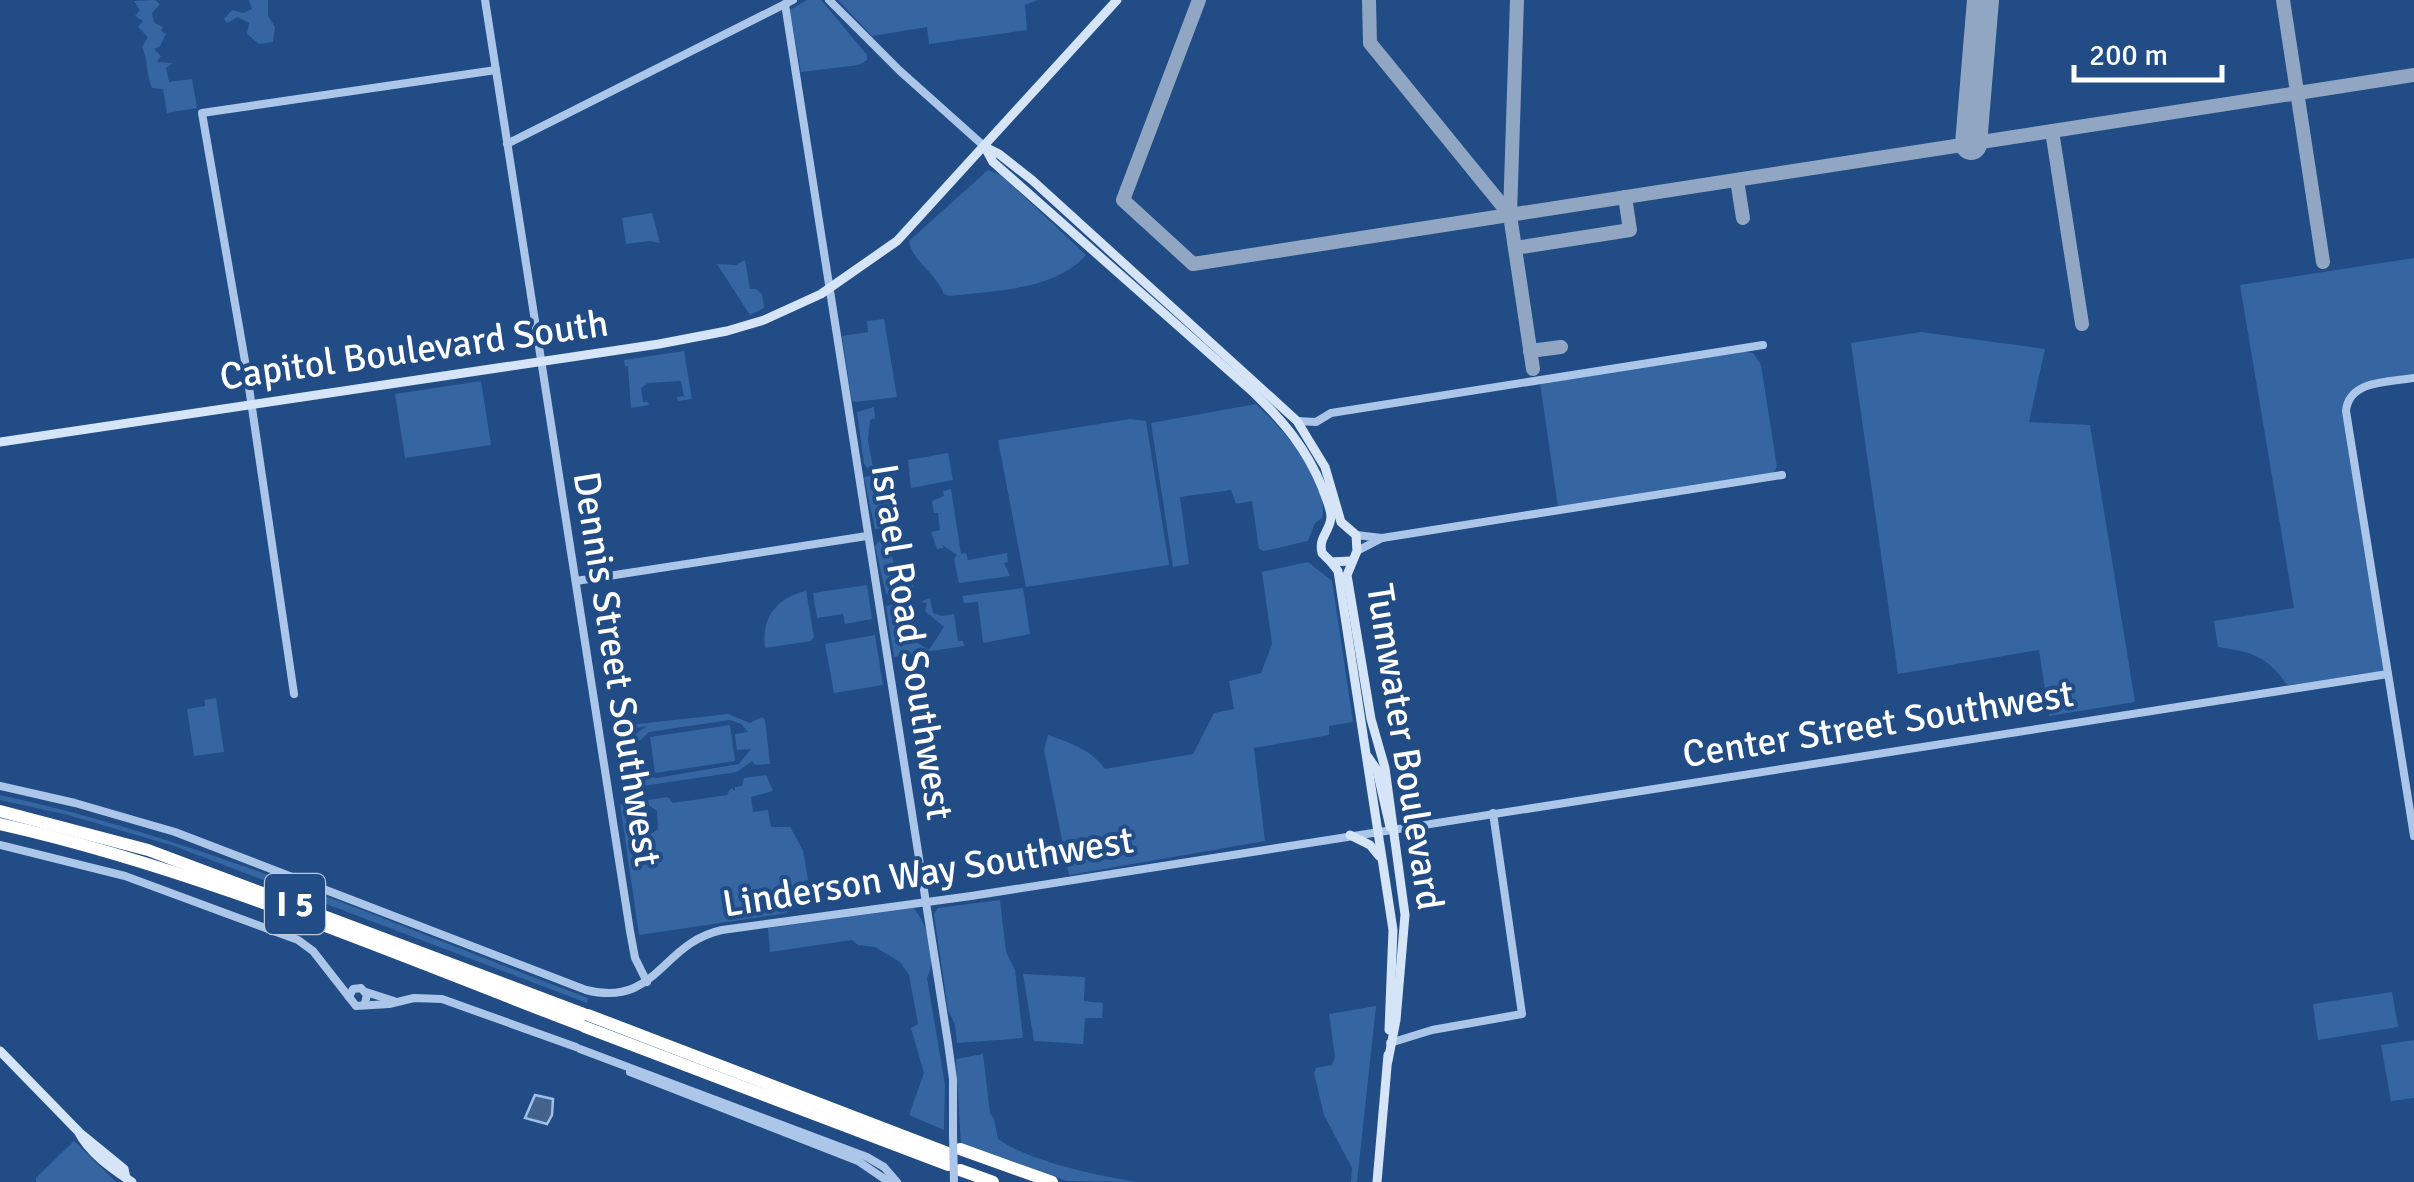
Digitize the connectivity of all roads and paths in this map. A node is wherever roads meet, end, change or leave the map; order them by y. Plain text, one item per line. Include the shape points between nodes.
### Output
1 (485, 0) edge
2 (828, 0) edge
3 (1117, 0) edge
4 (789, 2) edge
5 (496, 70) junction
6 (507, 144) junction
7 (985, 146) junction
8 (828, 289) junction
9 (1763, 346) dead end
10 (540, 362) junction
11 (2414, 378) edge
12 (252, 404) junction
13 (1296, 421) junction
14 (1316, 422) junction
15 (1311, 441) junction
16 (0, 442) edge
17 (1782, 475) dead end
18 (1331, 499) junction
19 (1347, 527) junction
20 (1326, 530) junction
21 (1356, 535) junction
22 (867, 536) junction
23 (1382, 538) junction
24 (1357, 551) junction
25 (1350, 561) junction
26 (1332, 562) junction
27 (576, 580) junction
28 (2388, 674) junction
29 (294, 694) dead end
30 (1367, 756) junction
31 (0, 786) edge
32 (1492, 813) junction
33 (1, 821) edge
34 (1391, 829) junction
35 (1378, 831) junction
36 (1350, 835) junction
37 (2414, 836) edge
38 (0, 846) edge
39 (1383, 862) junction
40 (926, 902) junction
41 (647, 982) junction
42 (341, 986) junction
43 (355, 988) junction
44 (366, 992) junction
45 (349, 997) junction
46 (394, 1001) junction
47 (365, 1003) junction
48 (584, 1020) junction
49 (1396, 1020) junction
50 (1432, 1030) junction
51 (1390, 1043) junction
52 (576, 1048) dead end
53 (0, 1051) edge
54 (1388, 1060) junction
55 (956, 1159) edge
56 (129, 1180) edge
57 (889, 1182) edge
58 (897, 1182) edge
59 (991, 1182) edge
60 (1025, 1182) edge
61 (1052, 1182) edge
62 (1377, 1182) edge

1 - 5 street, Dennis Street Southwest
2 - 7 street
3 - 7 main road, Capitol Boulevard South
4 - 6 street
4 - 8 street, Israel Road Southwest
5 - 6 street, Dennis Street Southwest
5 - 12 street via 202,112
6 - 10 street, Dennis Street Southwest
7 - 8 main road, Capitol Boulevard South via 897,241
7 - 13 main road via 1032,180
7 - 18 main road via 992,162 1281,419
8 - 10 main road, Capitol Boulevard South via 728,331
8 - 22 street, Israel Road Southwest
9 - 14 street via 1331,414
10 - 12 main road, Capitol Boulevard South
10 - 27 street, Dennis Street Southwest
11 - 28 street via 2362,387 2349,398 2347,419
12 - 16 main road, Capitol Boulevard South
12 - 29 street
13 - 14 street
13 - 15 main road
14 - 15 street
15 - 18 main road via 1326,467
17 - 23 street
18 - 19 main road
18 - 20 main road
19 - 20 main road
19 - 21 main road
20 - 26 main road via 1320,548
21 - 23 street
21 - 24 main road
22 - 27 street
22 - 40 street, Israel Road Southwest
23 - 24 street
24 - 25 main road
25 - 26 main road
25 - 34 main road, Tumwater Boulevard via 1347,575
26 - 30 main road, Tumwater Boulevard
27 - 41 street, Dennis Street Southwest via 634,951
28 - 32 street, Center Street Southwest
28 - 37 street
30 - 34 main road via 1377,770
30 - 35 main road, Tumwater Boulevard
31 - 41 street via 175,832 586,990 614,993
32 - 34 street, Center Street Southwest
32 - 50 street via 1522,1014
33 - 48 highway, I 5 via 194,878
34 - 35 street, Center Street Southwest
34 - 49 main road, Tumwater Boulevard via 1405,915
35 - 36 street, Linderson Way Southwest
35 - 39 main road, Tumwater Boulevard
36 - 39 main road
36 - 40 street, Linderson Way Southwest
38 - 42 street via 124,876 285,934 312,951
39 - 54 main road, Tumwater Boulevard via 1392,930
40 - 41 street, Linderson Way Southwest via 711,932 686,944
40 - 55 street, Israel Road Southwest via 953,1079
42 - 43 street
42 - 45 street
43 - 44 street
43 - 45 street
44 - 46 street
44 - 47 street
45 - 47 street via 354,1005
46 - 47 street
46 - 52 street via 458,1002
48 - 55 highway, I 5
48 - 55 highway, I 5
49 - 50 street via 1407,1030
49 - 51 main road, Tumwater Boulevard
50 - 51 street
51 - 54 main road, Tumwater Boulevard
53 - 56 main road via 85,1144
54 - 62 main road, Tumwater Boulevard
55 - 59 highway
55 - 60 highway, I 5
55 - 61 highway
57 - 58 street via 858,1160 580,1049 867,1157

